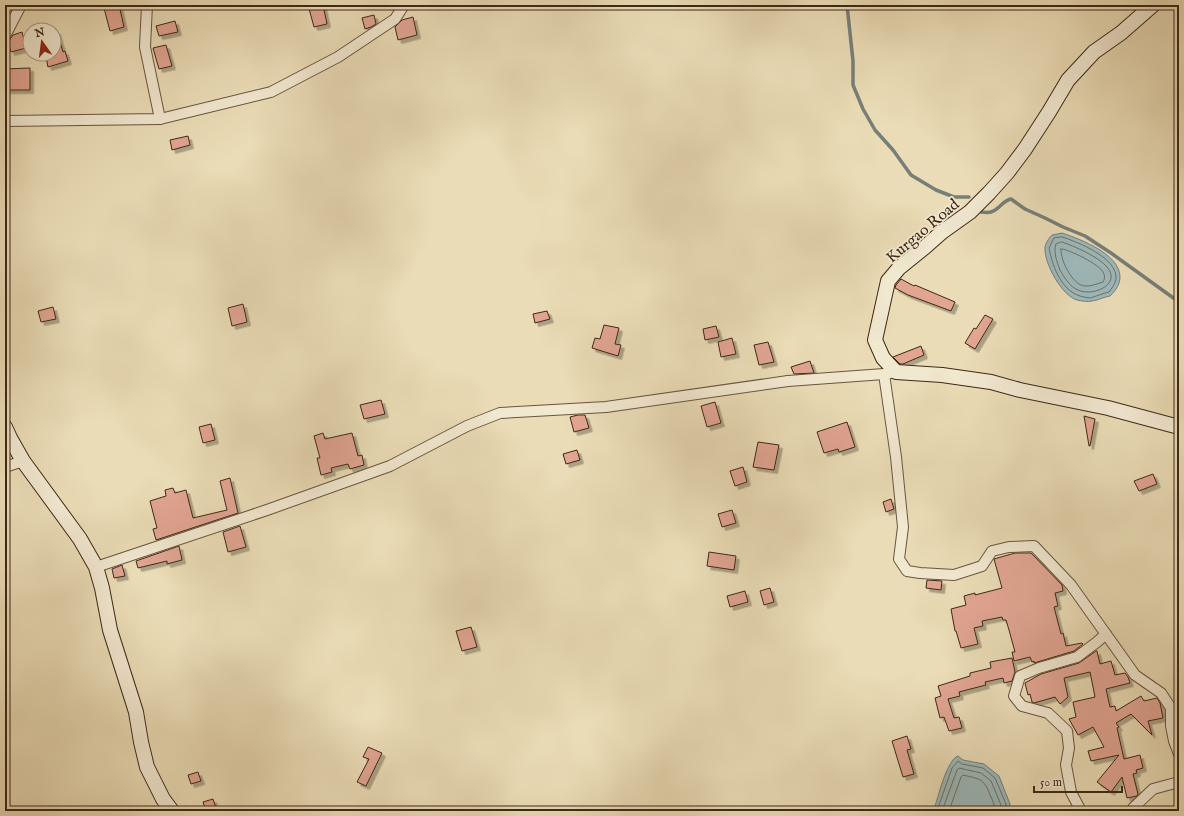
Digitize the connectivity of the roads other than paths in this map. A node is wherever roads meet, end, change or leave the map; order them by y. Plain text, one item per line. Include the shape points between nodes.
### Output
1 (21, 5) edge
2 (148, 5) edge
3 (404, 5) edge
4 (1153, 5) edge
5 (5, 36) edge
6 (160, 119) junction
7 (5, 121) edge
8 (890, 373) junction
9 (5, 427) edge
10 (1179, 428) edge
11 (23, 461) junction
12 (5, 467) edge
13 (96, 567) junction
14 (1106, 634) junction
15 (1179, 754) edge
16 (1179, 782) edge
17 (172, 811) edge
18 (1081, 811) edge
19 (1132, 811) edge

1 - 5 street
2 - 6 street via 145,47
3 - 6 street via 395,19 338,57 271,92
4 - 8 street, Kurgao Road via 1094,52 1068,80 1025,149 989,193 970,212 899,268 888,281 875,340
6 - 7 street
8 - 10 street via 942,375 991,382 1108,408
8 - 13 street via 788,381 606,407 500,413 467,426 390,466
8 - 14 street via 903,527 899,559 907,570 954,575 982,566 992,551 1034,546 1071,585
9 - 11 street
11 - 12 street
11 - 13 street via 80,539
13 - 17 street via 110,630 136,712 147,768
14 - 15 street via 1135,675 1161,693 1171,708 1171,726
14 - 18 street via 1077,657 1020,676 1014,696 1022,706 1048,712 1067,731 1070,748 1066,765 1072,792
16 - 19 street via 1154,789

